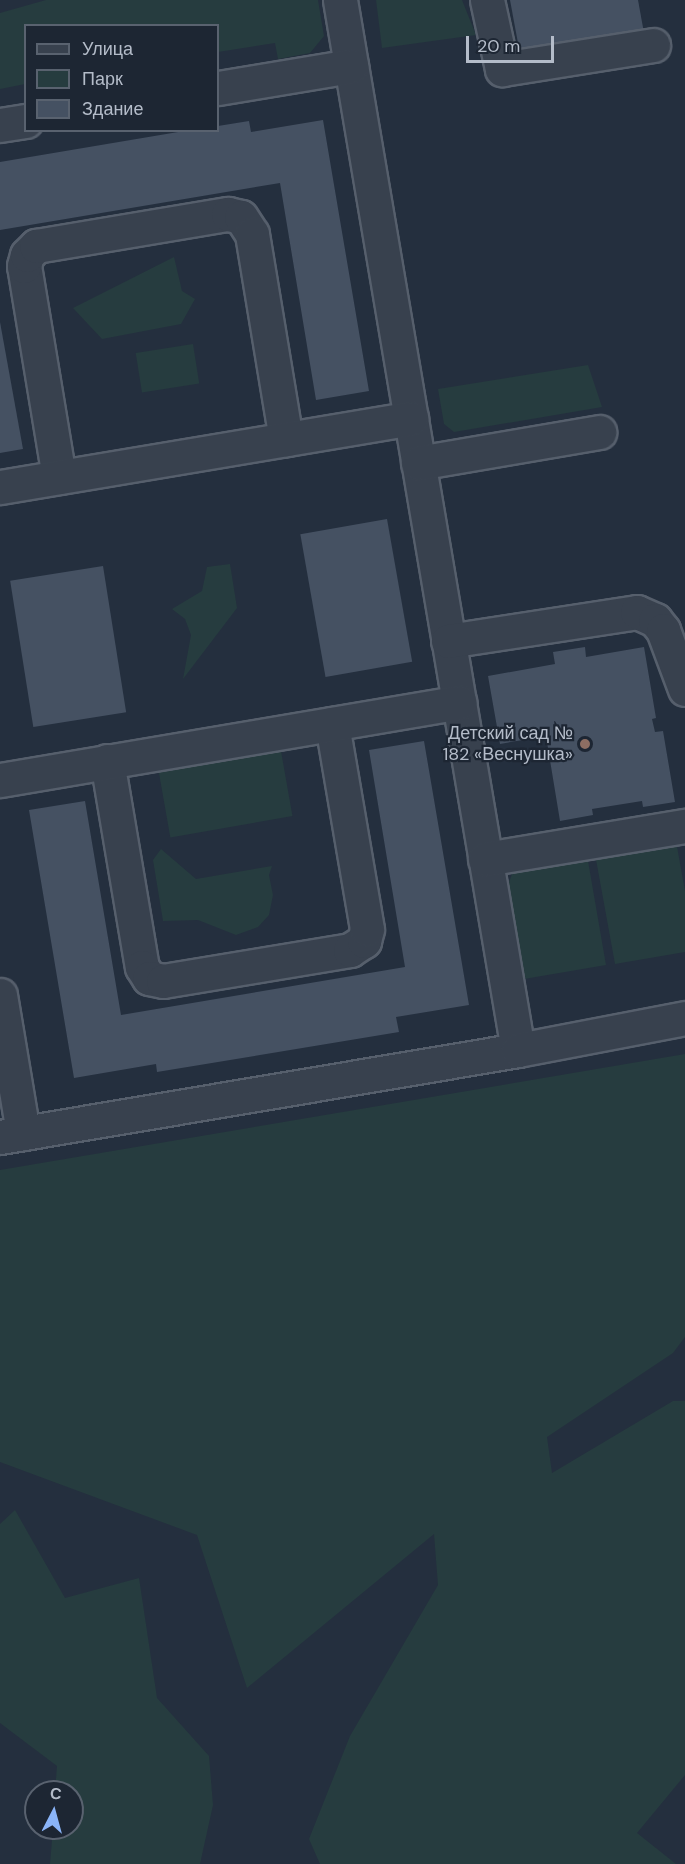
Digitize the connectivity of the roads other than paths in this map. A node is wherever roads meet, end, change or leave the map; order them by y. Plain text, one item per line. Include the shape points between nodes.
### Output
1 (340, 0) edge
2 (488, 0) edge
3 (653, 45) dead end
4 (351, 66) junction
5 (219, 88) edge
6 (24, 121) edge
7 (0, 125) edge
8 (411, 418) junction
9 (599, 432) dead end
10 (286, 439) junction
11 (418, 462) junction
12 (59, 477) junction
13 (0, 487) edge
14 (448, 641) junction
15 (685, 689) edge
16 (459, 702) junction
17 (332, 724) junction
18 (107, 761) junction
19 (0, 780) edge
20 (685, 826) edge
21 (485, 859) junction
22 (0, 995) edge
23 (685, 1018) edge
24 (518, 1050) junction
25 (12, 1135) edge

1 - 4 lane
2 - 3 lane via 502,69
4 - 5 lane
4 - 8 lane
6 - 7 lane
8 - 10 lane
8 - 11 lane
9 - 11 lane
10 - 12 lane
10 - 12 lane via 252,234 241,217 228,214 36,246 27,255 24,266
11 - 14 lane
12 - 13 lane
14 - 15 lane via 637,612 655,620 663,630
14 - 16 lane
16 - 17 lane
16 - 21 lane
17 - 18 lane
17 - 18 lane via 366,934 356,948 163,981 149,978 142,967
18 - 19 lane
20 - 21 lane
21 - 24 lane
22 - 25 lane
23 - 24 lane
24 - 25 lane

